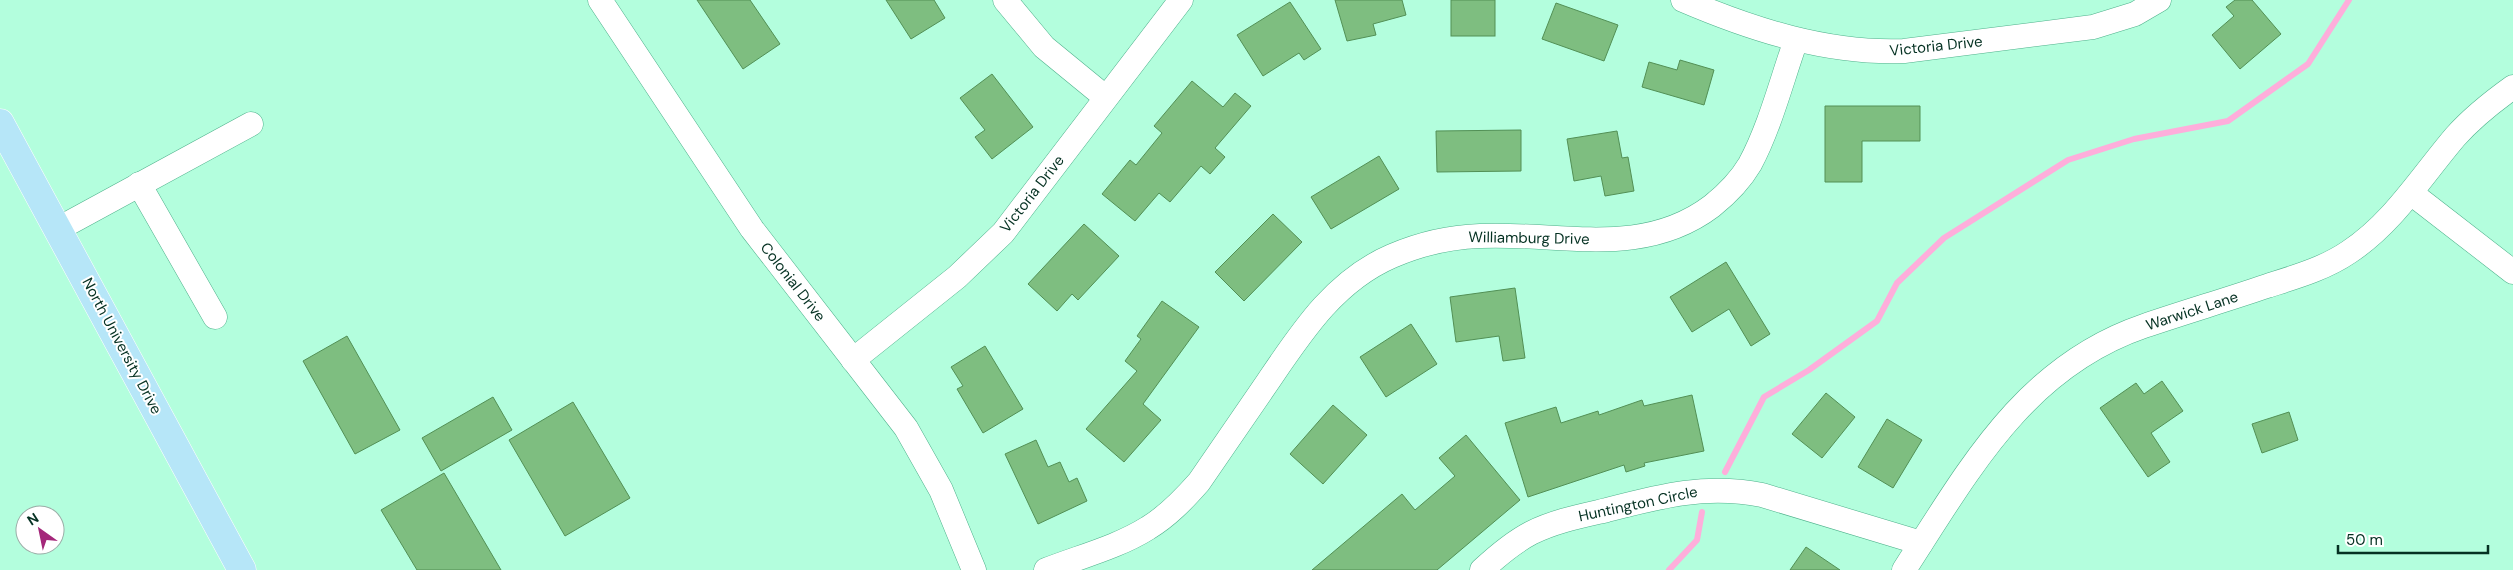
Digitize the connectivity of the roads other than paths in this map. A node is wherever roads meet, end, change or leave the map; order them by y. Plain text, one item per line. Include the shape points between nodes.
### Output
1 (600, 0) edge
2 (1005, 0) edge
3 (1181, 0) edge
4 (1683, 0) edge
5 (2159, 0) edge
6 (1796, 40) junction
7 (2513, 87) edge
8 (1105, 98) junction
9 (0, 123) edge
10 (251, 124) dead end
11 (140, 184) junction
12 (2411, 193) junction
13 (58, 229) junction
14 (2513, 272) edge
15 (216, 317) dead end
16 (853, 360) junction
17 (1921, 543) junction
18 (242, 570) edge
19 (974, 570) edge
20 (1046, 570) edge
21 (1482, 570) edge
22 (1904, 570) edge

1 - 16 street, Colonial Drive via 732,200
2 - 8 street via 1044,47
3 - 8 street, Victoria Drive
4 - 6 street, Victoria Drive
5 - 6 street, Victoria Drive via 2134,14 2093,27 1904,51 1852,49
6 - 20 street, Williamburg Drive via 1751,163 1738,183 1702,213 1665,232 1642,238 1453,238 1392,256 1340,287 1304,328 1182,502 1129,538
7 - 12 street, Warwick Lane via 2473,119
8 - 16 street, Victoria Drive via 1028,202 980,256
9 - 13 main road, North University Drive
10 - 11 street
11 - 13 street
11 - 15 street
12 - 14 street
12 - 17 street, Warwick Lane via 2366,240 2322,267 2144,326 2070,362 2046,380 1980,452
13 - 18 main road, North University Drive
16 - 19 street, Colonial Drive via 923,455
17 - 21 street, Huntington Circle via 1762,495 1738,490 1692,491 1547,526 1513,544
17 - 22 street, Warwick Lane

